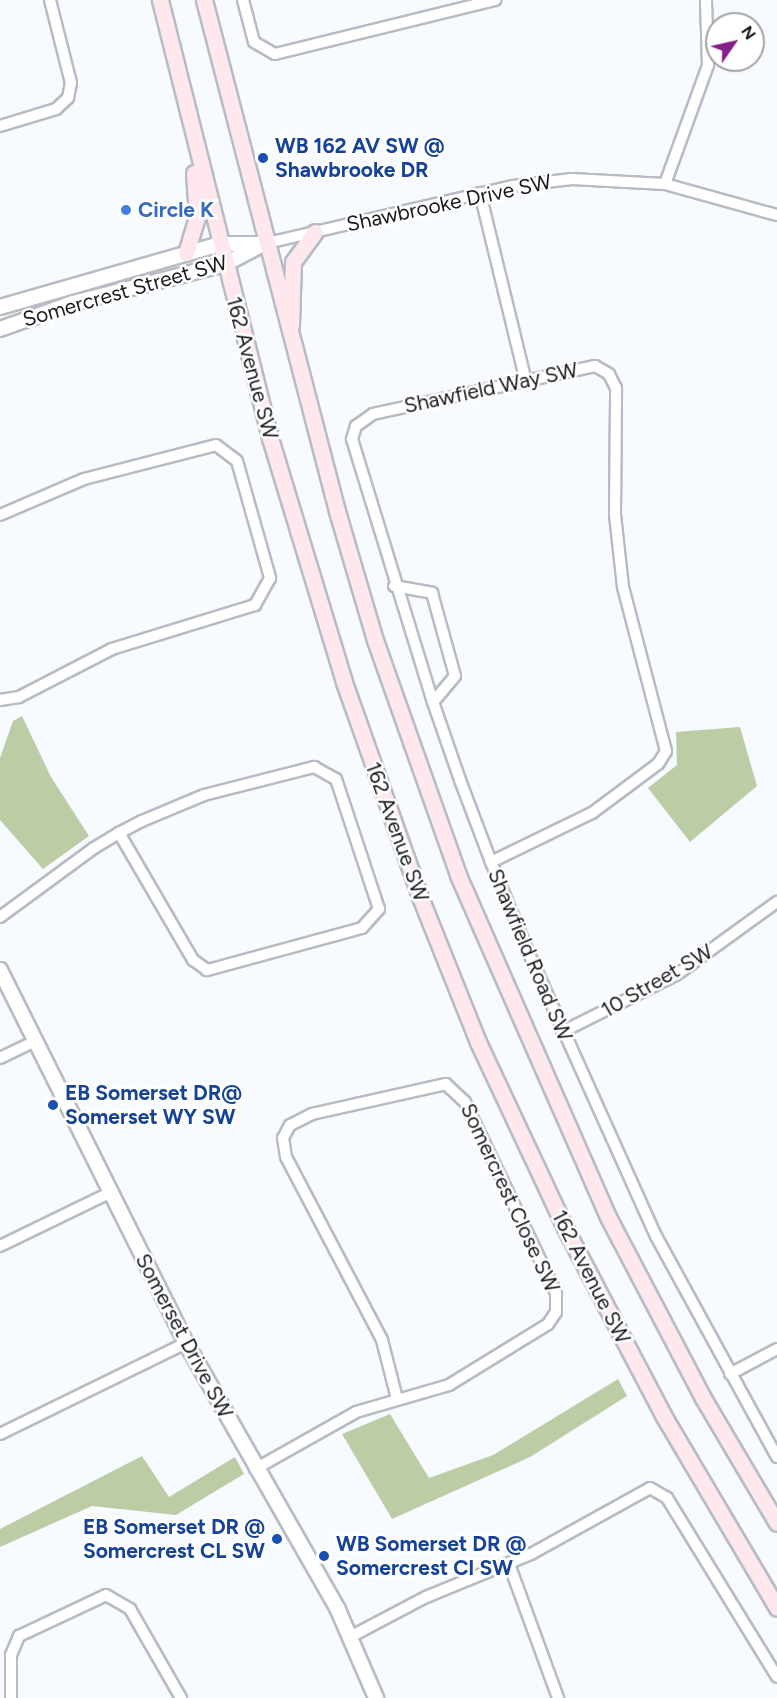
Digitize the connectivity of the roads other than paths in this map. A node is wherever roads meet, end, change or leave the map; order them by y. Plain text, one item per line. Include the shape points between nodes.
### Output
1 (50, 0) edge
2 (160, 0) edge
3 (204, 0) edge
4 (243, 0) edge
5 (495, 0) edge
6 (706, 0) edge
7 (0, 126) edge
8 (192, 134) junction
9 (664, 184) junction
10 (480, 194) junction
11 (777, 215) edge
12 (315, 232) junction
13 (219, 244) junction
14 (263, 244) junction
15 (186, 253) junction
16 (225, 264) junction
17 (0, 307) edge
18 (0, 329) edge
19 (292, 352) junction
20 (525, 378) junction
21 (356, 426) joint
22 (0, 515) edge
23 (394, 586) junction
24 (0, 700) edge
25 (433, 702) junction
26 (118, 833) junction
27 (491, 862) junction
28 (777, 902) edge
29 (0, 917) edge
30 (0, 970) edge
31 (562, 1032) junction
32 (37, 1040) junction
33 (0, 1058) edge
34 (109, 1193) junction
35 (0, 1246) edge
36 (186, 1343) junction
37 (777, 1348) edge
38 (730, 1374) junction
39 (397, 1399) junction
40 (0, 1434) edge
41 (777, 1457) edge
42 (255, 1469) junction
43 (777, 1523) edge
44 (509, 1564) junction
45 (777, 1608) edge
46 (350, 1637) junction
47 (777, 1677) edge
48 (11, 1698) edge
49 (181, 1698) edge
50 (376, 1698) edge
51 (558, 1698) edge

1 - 7 street via 71,83 68,98 56,110
2 - 8 main road, 162 Avenue SW
3 - 14 main road, 162 Avenue SW
4 - 5 street via 254,42 274,54
6 - 9 street via 708,65
8 - 13 main road, 162 Avenue SW
8 - 15 main road via 197,216
9 - 10 street, Shawbrooke Drive SW via 572,179
9 - 11 street, Shawbrooke Drive SW
10 - 12 street, Shawbrooke Drive SW
10 - 20 street
12 - 14 street, Shawbrooke Drive SW
12 - 19 main road via 293,262
13 - 14 street, Somercrest Street SW
13 - 15 street, Somercrest Street SW
13 - 16 main road, 162 Avenue SW
14 - 16 street, Somercrest Street SW
14 - 19 main road, 162 Avenue SW
15 - 17 street, Somercrest Street SW
16 - 18 street, Somercrest Street SW via 73,303
16 - 45 main road, 162 Avenue SW via 340,672 478,1042 565,1228 658,1405
19 - 43 main road, 162 Avenue SW via 375,640 485,943 608,1217 703,1398
20 - 21 street, Shawfield Way SW via 373,414
20 - 27 street, Shawfield Way SW via 595,366 615,383 615,514 623,587 666,751 658,764 592,813
21 - 23 street, Shawfield Road SW via 351,439
22 - 24 street via 105,472 216,445 237,461 270,578 255,605 112,649 19,697
23 - 25 street, Shawfield Road SW
23 - 25 street via 432,593 455,676
25 - 27 street, Shawfield Road SW
26 - 26 street via 204,795 320,767 336,779 379,909 362,928 207,970 193,960
26 - 29 street
27 - 31 street, Shawfield Road SW
28 - 31 street, 10 Street SW via 676,975
30 - 32 street, Somerset Drive SW
31 - 38 street, Shawfield Road SW via 656,1236
32 - 33 street
32 - 34 street, Somerset Drive SW
34 - 35 street
34 - 36 street, Somerset Drive SW
36 - 40 street
36 - 42 street, Somerset Drive SW
37 - 38 street
38 - 41 street, Shawfield Road SW
39 - 39 street, Somercrest Close SW via 437,1390 466,1376 548,1324 558,1307 556,1293 465,1102 446,1084 312,1114 290,1125 283,1138 286,1157 382,1340
39 - 42 street, Somercrest Close SW via 356,1412
42 - 46 street, Somerset Drive SW
44 - 46 street via 426,1597
44 - 47 street via 639,1490 654,1489 667,1498
44 - 51 street
46 - 50 street, Somerset Drive SW
48 - 49 street via 11,1655 19,1636 106,1595 130,1609

